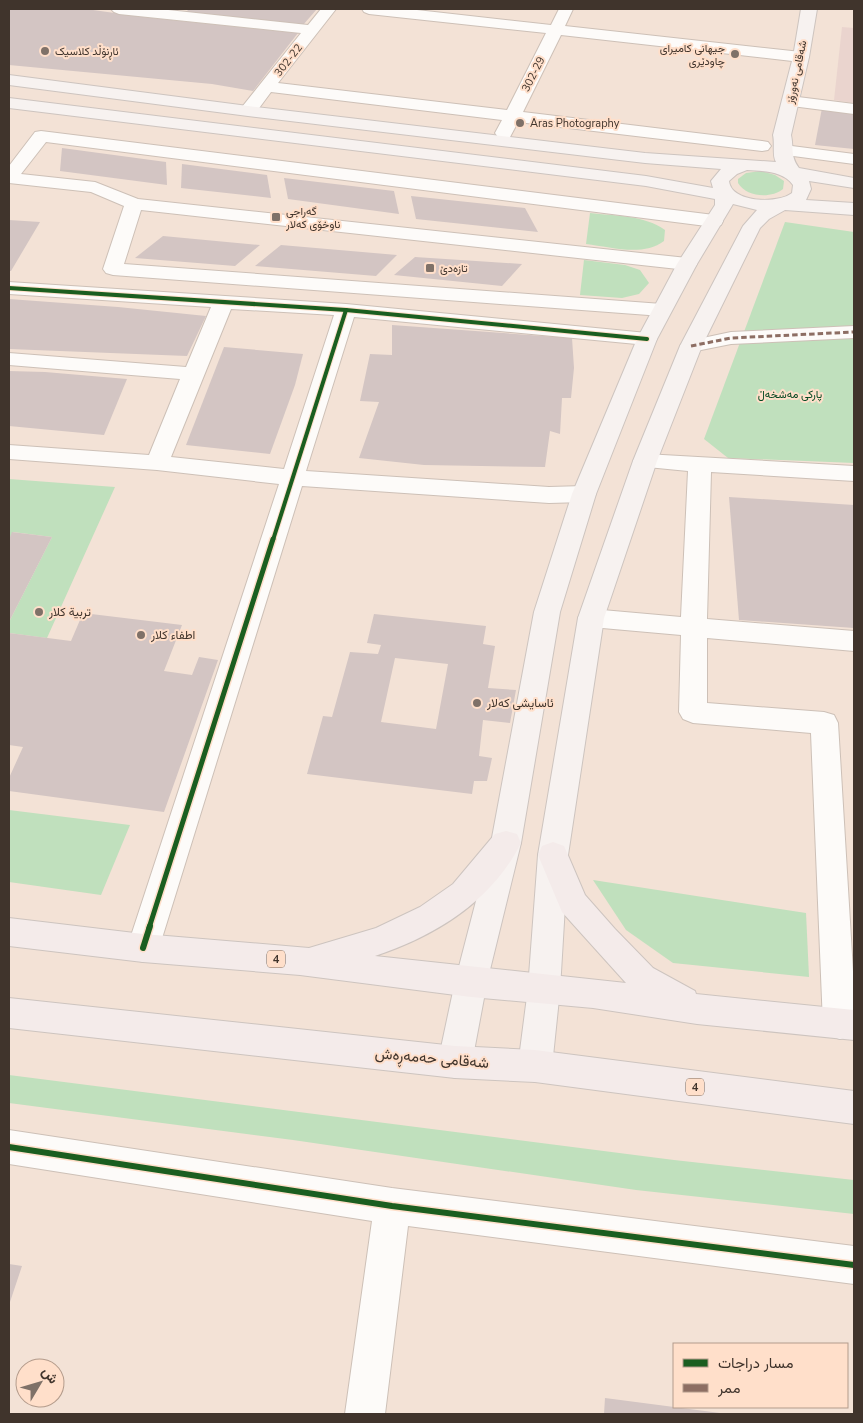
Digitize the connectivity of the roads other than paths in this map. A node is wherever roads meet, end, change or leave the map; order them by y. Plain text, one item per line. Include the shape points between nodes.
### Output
1 (119, 9) edge
2 (329, 9) edge
3 (369, 9) edge
4 (566, 9) edge
5 (809, 9) edge
6 (178, 12) edge
7 (312, 30) junction
8 (555, 31) junction
9 (801, 56) junction
10 (9, 80) edge
11 (267, 87) junction
12 (790, 101) junction
13 (9, 103) edge
14 (854, 108) edge
15 (248, 111) junction
16 (511, 117) junction
17 (336, 122) junction
18 (501, 140) junction
19 (320, 142) junction
20 (783, 142) junction
21 (762, 146) junction
22 (854, 159) edge
23 (740, 166) junction
24 (791, 173) junction
25 (9, 178) edge
26 (854, 183) edge
27 (727, 195) junction
28 (134, 204) junction
29 (781, 205) junction
30 (854, 209) edge
31 (714, 221) junction
32 (687, 264) junction
33 (9, 288) edge
34 (223, 302) junction
35 (346, 310) junction
36 (662, 310) junction
37 (854, 332) edge
38 (648, 339) junction
39 (691, 346) junction
40 (9, 358) edge
41 (194, 374) junction
42 (9, 452) edge
43 (645, 461) junction
44 (157, 463) junction
45 (700, 464) junction
46 (854, 473) edge
47 (293, 478) junction
48 (584, 494) junction
49 (590, 618) junction
50 (694, 627) junction
51 (854, 641) edge
52 (506, 843) junction
53 (553, 855) junction
54 (9, 932) edge
55 (143, 948) junction
56 (300, 961) junction
57 (472, 982) junction
58 (544, 989) junction
59 (697, 1009) junction
60 (9, 1013) edge
61 (847, 1025) edge
62 (455, 1062) junction
63 (535, 1066) junction
64 (854, 1108) edge
65 (9, 1147) edge
66 (392, 1206) junction
67 (854, 1265) edge
68 (365, 1414) edge

1 - 6 street
2 - 7 street, 302-22
3 - 8 street
4 - 8 street, 302-29
5 - 9 main road, شەقامی نەورۆز
6 - 7 street
7 - 11 street, 302-22
8 - 9 street
8 - 16 street, 302-29
9 - 12 main road, شەقامی نەورۆز
10 - 15 main road
11 - 15 street, 302-22
11 - 16 street
12 - 14 street
12 - 20 main road, شەقامی نەورۆز
13 - 19 main road
15 - 17 main road
16 - 18 street, 302-29
16 - 21 street
17 - 18 main road
17 - 19 main road
18 - 23 main road
19 - 27 main road via 646,181
20 - 21 main road
20 - 22 street
20 - 24 main road via 783,159
21 - 23 main road
23 - 24 main road via 773,167
23 - 27 main road via 726,172 722,178 721,184
24 - 26 main road
24 - 29 main road via 801,182 803,189 800,196
25 - 28 street via 94,187
25 - 31 street via 41,136
27 - 29 main road via 754,205
27 - 31 main road
28 - 32 street
28 - 36 street via 113,269
29 - 30 main road
29 - 39 main road via 762,215 752,226
31 - 32 main road
32 - 36 main road
33 - 34 street
34 - 35 street
34 - 41 street
35 - 38 street
35 - 47 street
36 - 38 main road
37 - 39 street via 732,338
38 - 48 main road
39 - 43 main road
40 - 41 street
41 - 44 street
42 - 44 street
43 - 45 street
43 - 49 main road
44 - 47 street
45 - 46 street
45 - 50 street
47 - 48 street via 550,495
47 - 55 street
48 - 52 main road via 547,612
49 - 50 street
49 - 53 main road
50 - 51 street
50 - 61 street via 693,712 824,724
52 - 56 highway via 464,892 427,920 398,935 356,949
52 - 57 main road
53 - 58 main road
53 - 59 highway via 573,904 604,939 642,978
54 - 55 highway, 4
55 - 56 highway, 4
56 - 57 highway, 4
57 - 58 highway, 4
57 - 62 main road
58 - 59 highway, 4
58 - 63 main road
59 - 61 highway, 4
60 - 62 highway, شەقامی حەمەڕەش / 4
62 - 63 highway, شەقامی حەمەڕەش / 4
63 - 64 highway, شەقامی حەمەڕەش / 4
65 - 66 street
66 - 67 street
66 - 68 street

